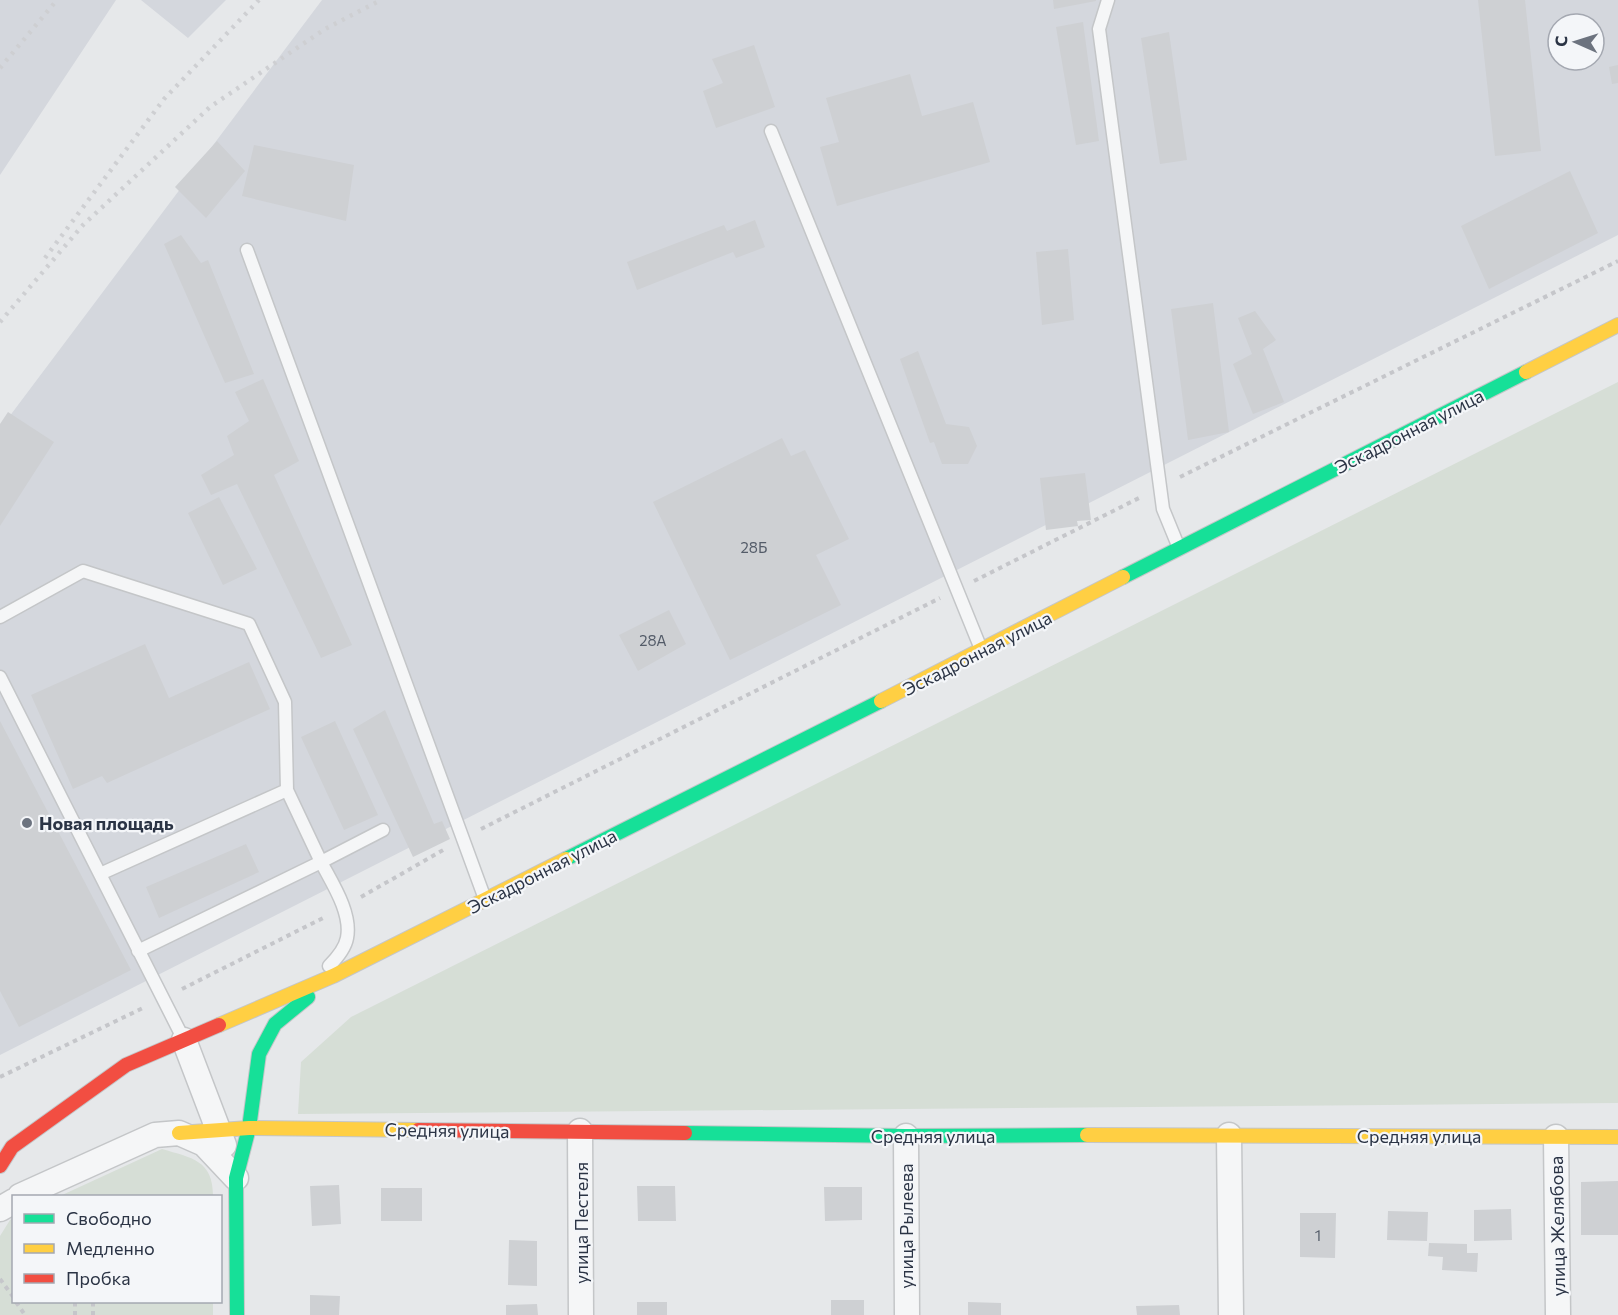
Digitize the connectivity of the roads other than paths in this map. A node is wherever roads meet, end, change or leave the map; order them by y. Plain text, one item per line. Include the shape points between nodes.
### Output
1 (1108, 0) edge
2 (771, 130) dead end
3 (247, 249) dead end
4 (1618, 325) edge
5 (1179, 548) junction
6 (0, 617) edge
7 (981, 651) junction
8 (0, 677) edge
9 (287, 790) junction
10 (383, 830) dead end
11 (321, 862) junction
12 (100, 874) junction
13 (486, 900) junction
14 (138, 951) junction
15 (333, 976) junction
16 (312, 985) junction
17 (184, 1040) junction
18 (249, 1128) junction
19 (218, 1130) junction
20 (580, 1131) junction
21 (179, 1133) junction
22 (1229, 1135) junction
23 (906, 1137) junction
24 (1556, 1137) junction
25 (1618, 1137) edge
26 (0, 1166) edge
27 (236, 1178) junction
28 (24, 1195) edge
29 (237, 1315) edge
30 (581, 1315) edge
31 (907, 1315) edge
32 (1231, 1315) edge
33 (1558, 1315) edge

1 - 5 lane via 1099,30 1163,509
2 - 7 lane
3 - 13 lane
4 - 5 main road, Эскадронная улица
5 - 7 main road, Эскадронная улица
6 - 9 lane via 83,571 249,624 285,702
7 - 13 main road, Эскадронная улица
8 - 12 lane
9 - 11 lane
9 - 12 lane
10 - 11 lane
11 - 14 lane
11 - 16 lane via 341,902 347,938 339,956
12 - 14 lane
13 - 15 main road, Эскадронная улица
14 - 17 lane
15 - 16 main road
15 - 18 main road via 275,1024 259,1054
16 - 17 main road
17 - 19 street
17 - 26 main road via 126,1065 12,1147
18 - 19 main road, Средняя улица
18 - 20 main road, Средняя улица
18 - 27 main road
19 - 21 main road, Средняя улица
19 - 27 street
20 - 23 main road, Средняя улица
20 - 30 street, улица Пестеля
21 - 27 street via 204,1144
21 - 28 street via 155,1135
22 - 23 main road, Средняя улица
22 - 24 main road, Средняя улица
22 - 32 street
23 - 31 street, улица Рылеева
24 - 25 main road, Средняя улица
24 - 33 street, улица Желябова
27 - 29 main road

